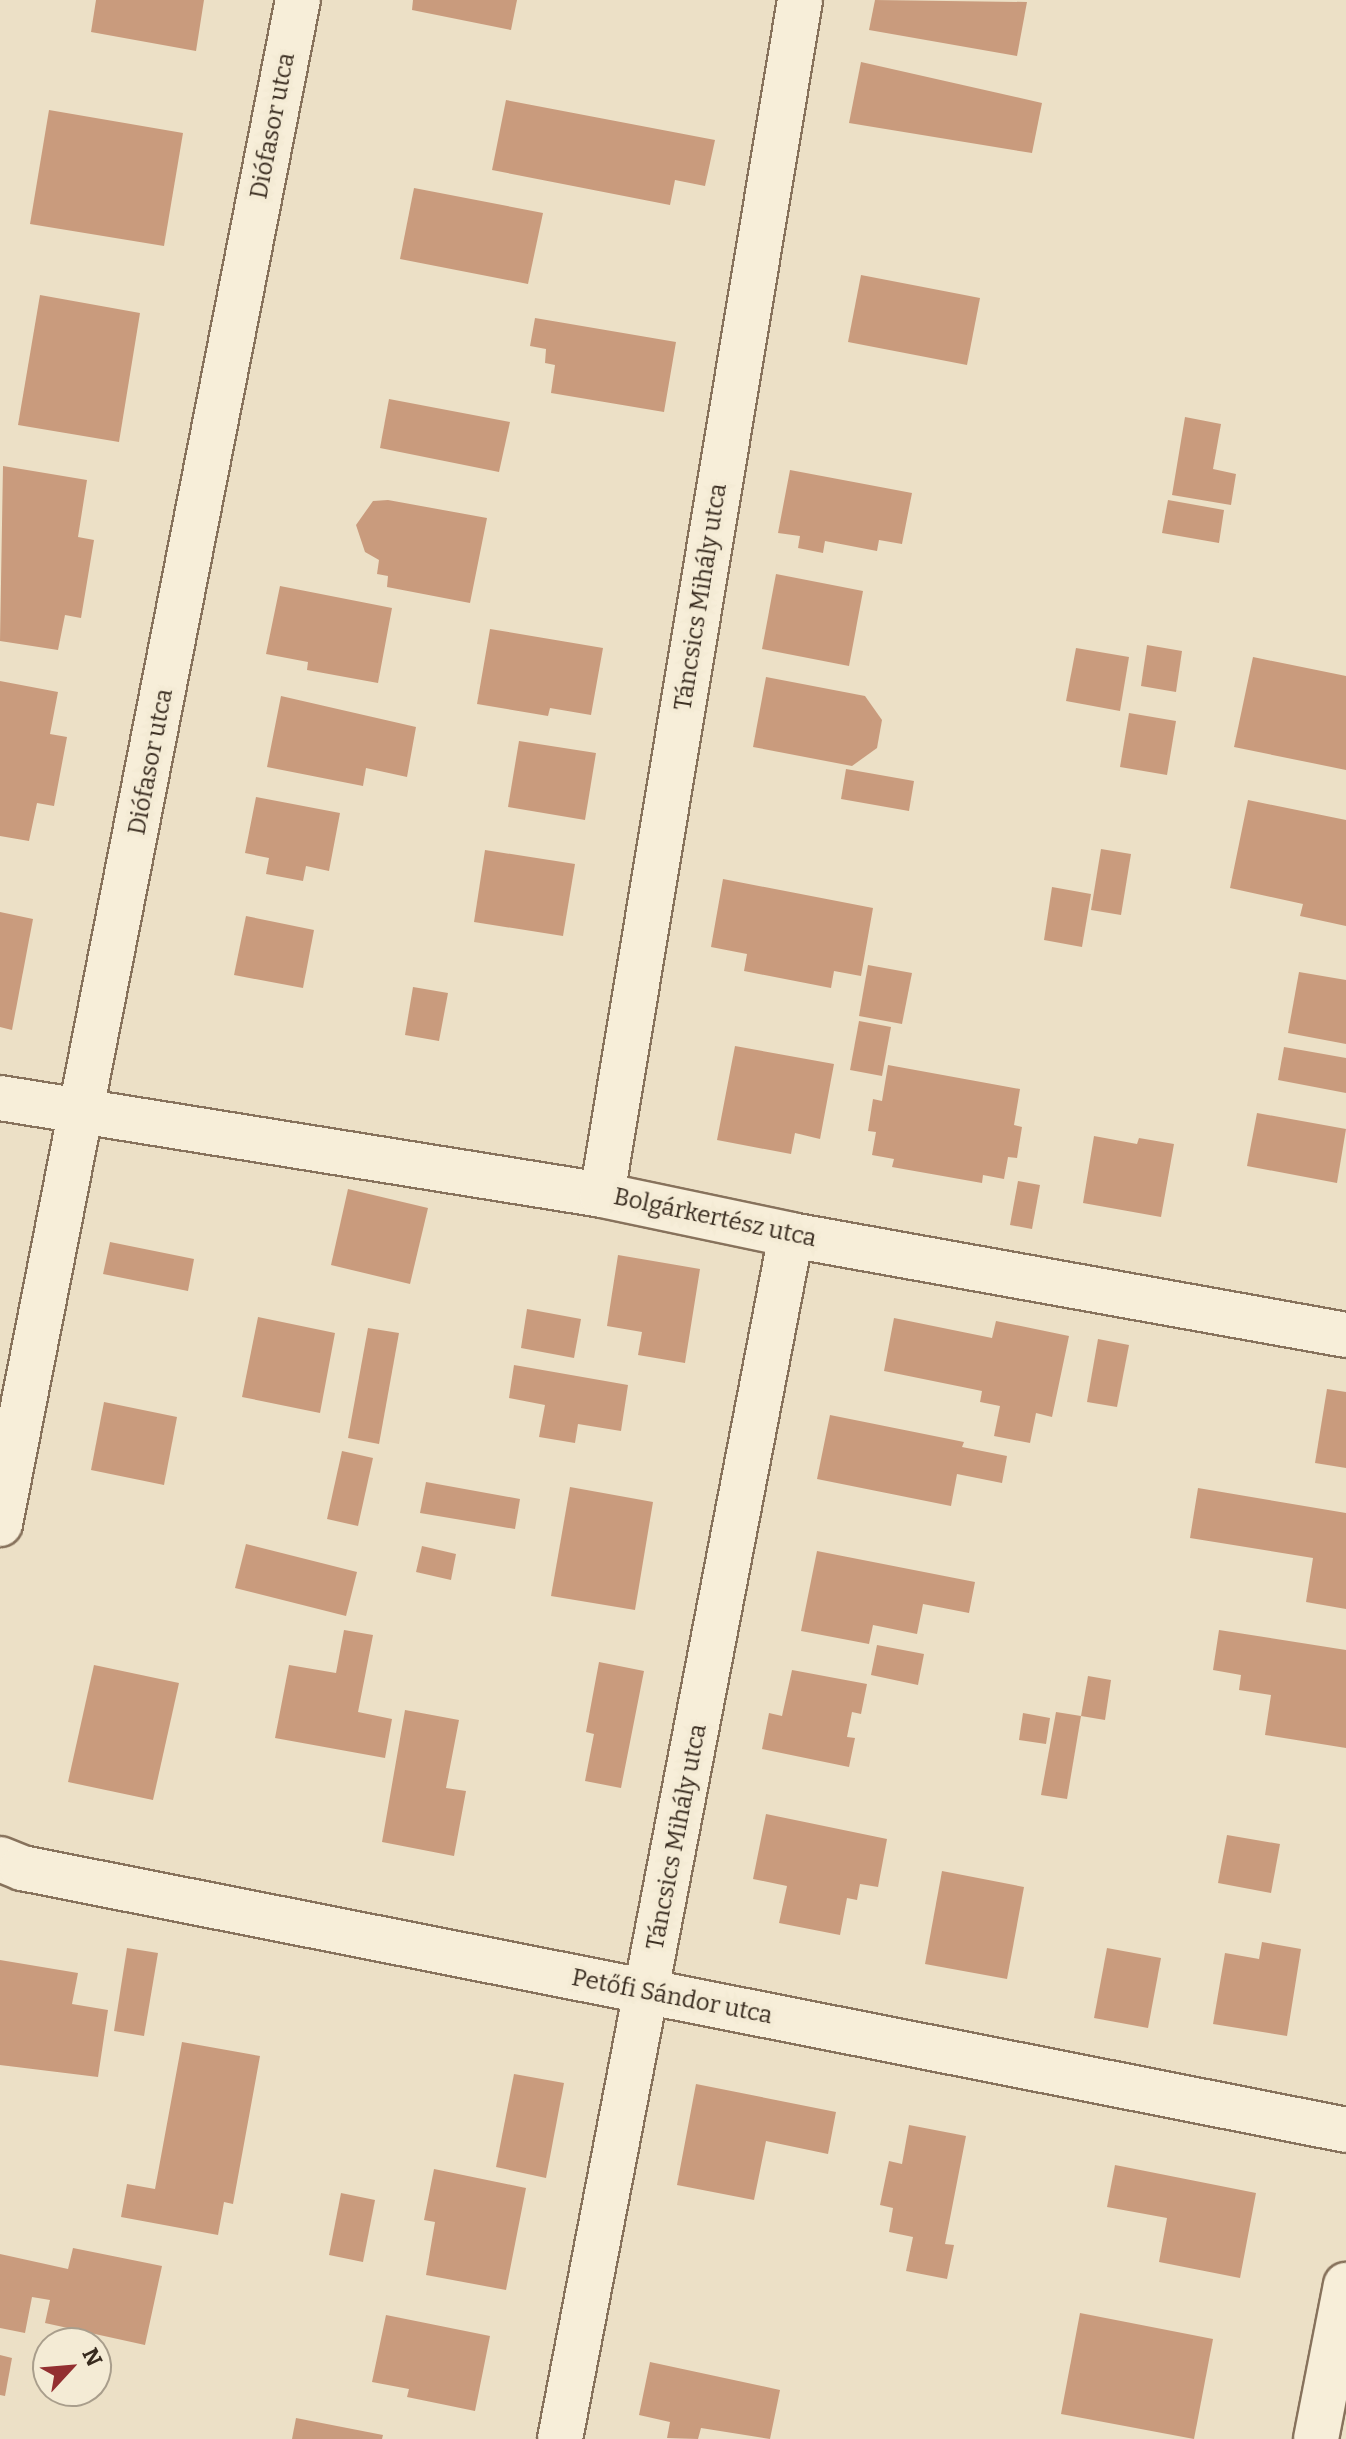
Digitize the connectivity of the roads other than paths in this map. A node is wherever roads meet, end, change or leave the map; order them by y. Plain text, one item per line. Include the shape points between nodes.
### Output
1 (298, 0) edge
2 (800, 0) edge
3 (0, 1098) edge
4 (83, 1112) junction
5 (602, 1195) junction
6 (791, 1235) junction
7 (1346, 1335) edge
8 (0, 1524) edge
9 (0, 1859) edge
10 (648, 1992) junction
11 (1346, 2130) edge
12 (1346, 2285) edge
13 (560, 2439) edge
14 (1316, 2439) edge

1 - 4 street, Diófasor utca
2 - 5 street, Táncsics Mihály utca
3 - 4 street, Bolgárkertész utca
4 - 5 street, Bolgárkertész utca
4 - 8 street, Diófasor utca
5 - 6 street, Bolgárkertész utca
6 - 7 street, Bolgárkertész utca
6 - 10 street, Táncsics Mihály utca
9 - 10 street, Petőfi Sándor utca via 22,1868
10 - 11 street, Petőfi Sándor utca
10 - 13 street, Táncsics Mihály utca
12 - 14 street

